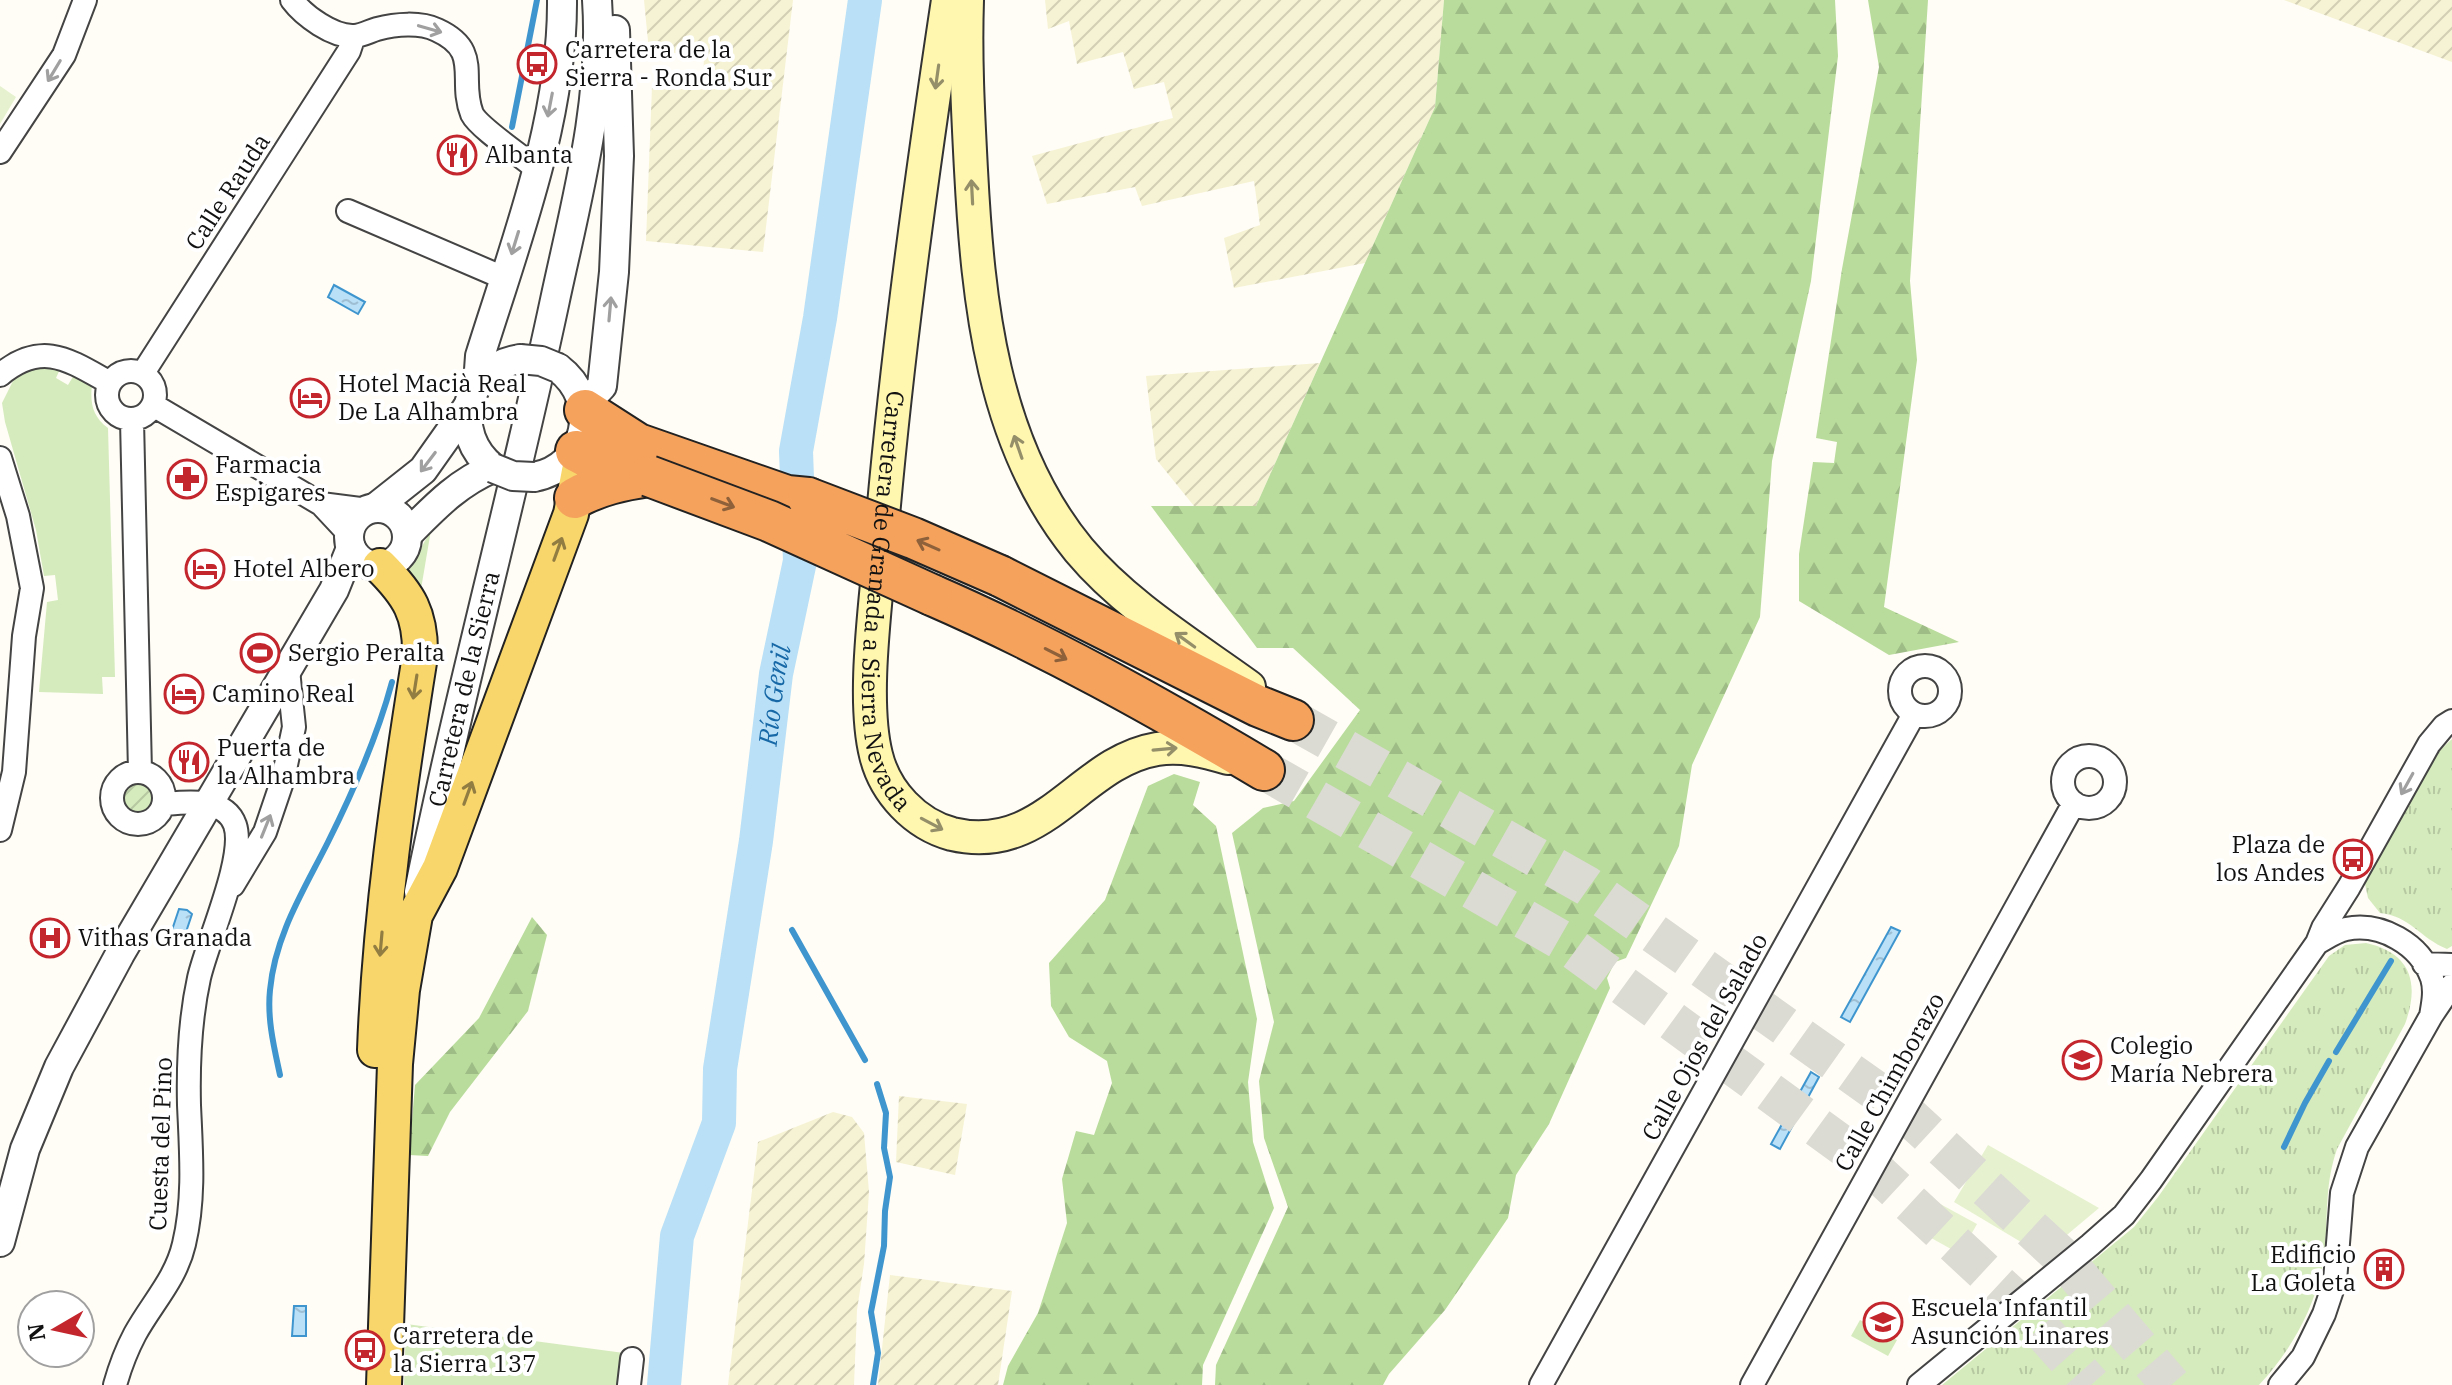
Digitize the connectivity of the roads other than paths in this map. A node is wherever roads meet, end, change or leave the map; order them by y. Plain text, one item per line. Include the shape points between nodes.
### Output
1 (85, 0) edge
2 (292, 0) edge
3 (562, 0) edge
4 (597, 0) edge
5 (604, 0) edge
6 (948, 0) edge
7 (967, 0) edge
8 (354, 36) junction
9 (0, 152) edge
10 (537, 169) junction
11 (348, 211) dead end
12 (504, 278) junction
13 (143, 373) junction
14 (0, 375) edge
15 (110, 383) junction
16 (473, 395) junction
17 (590, 401) junction
18 (153, 405) junction
19 (132, 420) junction
20 (574, 453) junction
21 (656, 456) junction
22 (0, 458) edge
23 (493, 468) junction
24 (575, 498) junction
25 (321, 504) junction
26 (371, 509) junction
27 (407, 535) junction
28 (363, 553) junction
29 (288, 670) junction
30 (1914, 714) dead end
31 (1293, 720) joint
32 (2452, 721) edge
33 (1264, 770) joint
34 (140, 772) junction
35 (209, 803) junction
36 (2074, 803) dead end
37 (164, 804) junction
38 (0, 830) edge
39 (2349, 887) junction
40 (227, 893) junction
41 (415, 915) junction
42 (2365, 927) junction
43 (2317, 943) junction
44 (2424, 964) junction
45 (2452, 965) edge
46 (2452, 985) edge
47 (2431, 1016) junction
48 (0, 1242) edge
49 (387, 1282) junction
50 (632, 1359) dead end
51 (115, 1385) edge
52 (384, 1385) edge
53 (629, 1385) edge
54 (1541, 1385) edge
55 (1752, 1385) edge
56 (1919, 1385) edge
57 (2280, 1385) edge

1 -> 9 street via 64,55
2 - 8 street via 315,21
3 -> 10 street via 554,88
4 - 41 street, Carretera de la Sierra via 598,54 583,166
17 -> 5 street via 614,272 619,156 615,29
6 -> 33 main road, Carretera de Granada a Sierra Nevada via 886,471 870,716 879,765 897,798 927,824 984,837 1024,828 1120,763 1155,749 1208,752
31 -> 7 main road via 1098,572 1053,516 1023,460 1000,391 976,244
8 -> 10 street via 411,25 451,37 468,65 473,115
8 - 13 street, Calle Rauda
10 -> 12 street
11 - 12 street
12 - 16 street
13 - 15 street via 121,372
13 - 18 street via 155,391
14 - 15 street via 26,357 43,355 62,357
15 - 19 street via 106,397 112,411
16 - 17 street, bridge via 499,365 520,359 558,368
16 - 23 street via 467,417 470,439
16 -> 26 street via 423,470
17 - 20 street via 583,438
17 - 21 highway via 618,433
18 - 19 street via 145,416
18 - 25 street
19 - 34 street
20 - 21 highway via 593,460
20 - 23 street, bridge via 557,469 534,477
20 - 24 main road via 579,472
21 - 24 highway via 619,480
31 -> 21 highway, bridge via 913,538 808,498
21 -> 33 highway, bridge via 769,521 987,619
22 - 38 street via 32,588 14,772
23 - 27 street via 460,485
41 -> 24 main road via 440,868
25 - 26 street
25 - 28 street
26 - 27 street via 396,515
26 - 28 street via 357,517
27 - 28 street via 405,547 390,564
28 - 29 street via 334,590
28 -> 49 main road via 400,586 421,635 378,979 376,1203
29 - 35 street
40 -> 29 street, Cuesta del Pino via 265,832 283,779 294,727
30 - 54 street, Calle Ojos del Salado
32 -> 39 street via 2429,744
34 - 37 street via 157,780
34 - 37 street via 125,776 114,789 117,814 133,824 148,823
35 - 37 street
35 - 40 street, Cuesta del Pino via 231,818 236,832
35 - 48 street via 59,1067 25,1149
36 - 55 street, Calle Chimborazo
39 - 42 street
39 - 43 street
40 - 51 street, Cuesta del Pino via 193,1011 190,1215 184,1246 175,1273 136,1332
41 - 49 main road, Carretera de la Sierra via 395,1064
42 - 43 street via 2342,930
42 - 44 street via 2409,945
43 - 56 street via 2124,1215
44 - 45 street
44 - 47 street via 2432,979
46 - 47 street
47 - 57 street via 2353,1157 2342,1193 2335,1281 2309,1346
49 - 52 main road, Carretera de la Sierra
50 - 53 street

